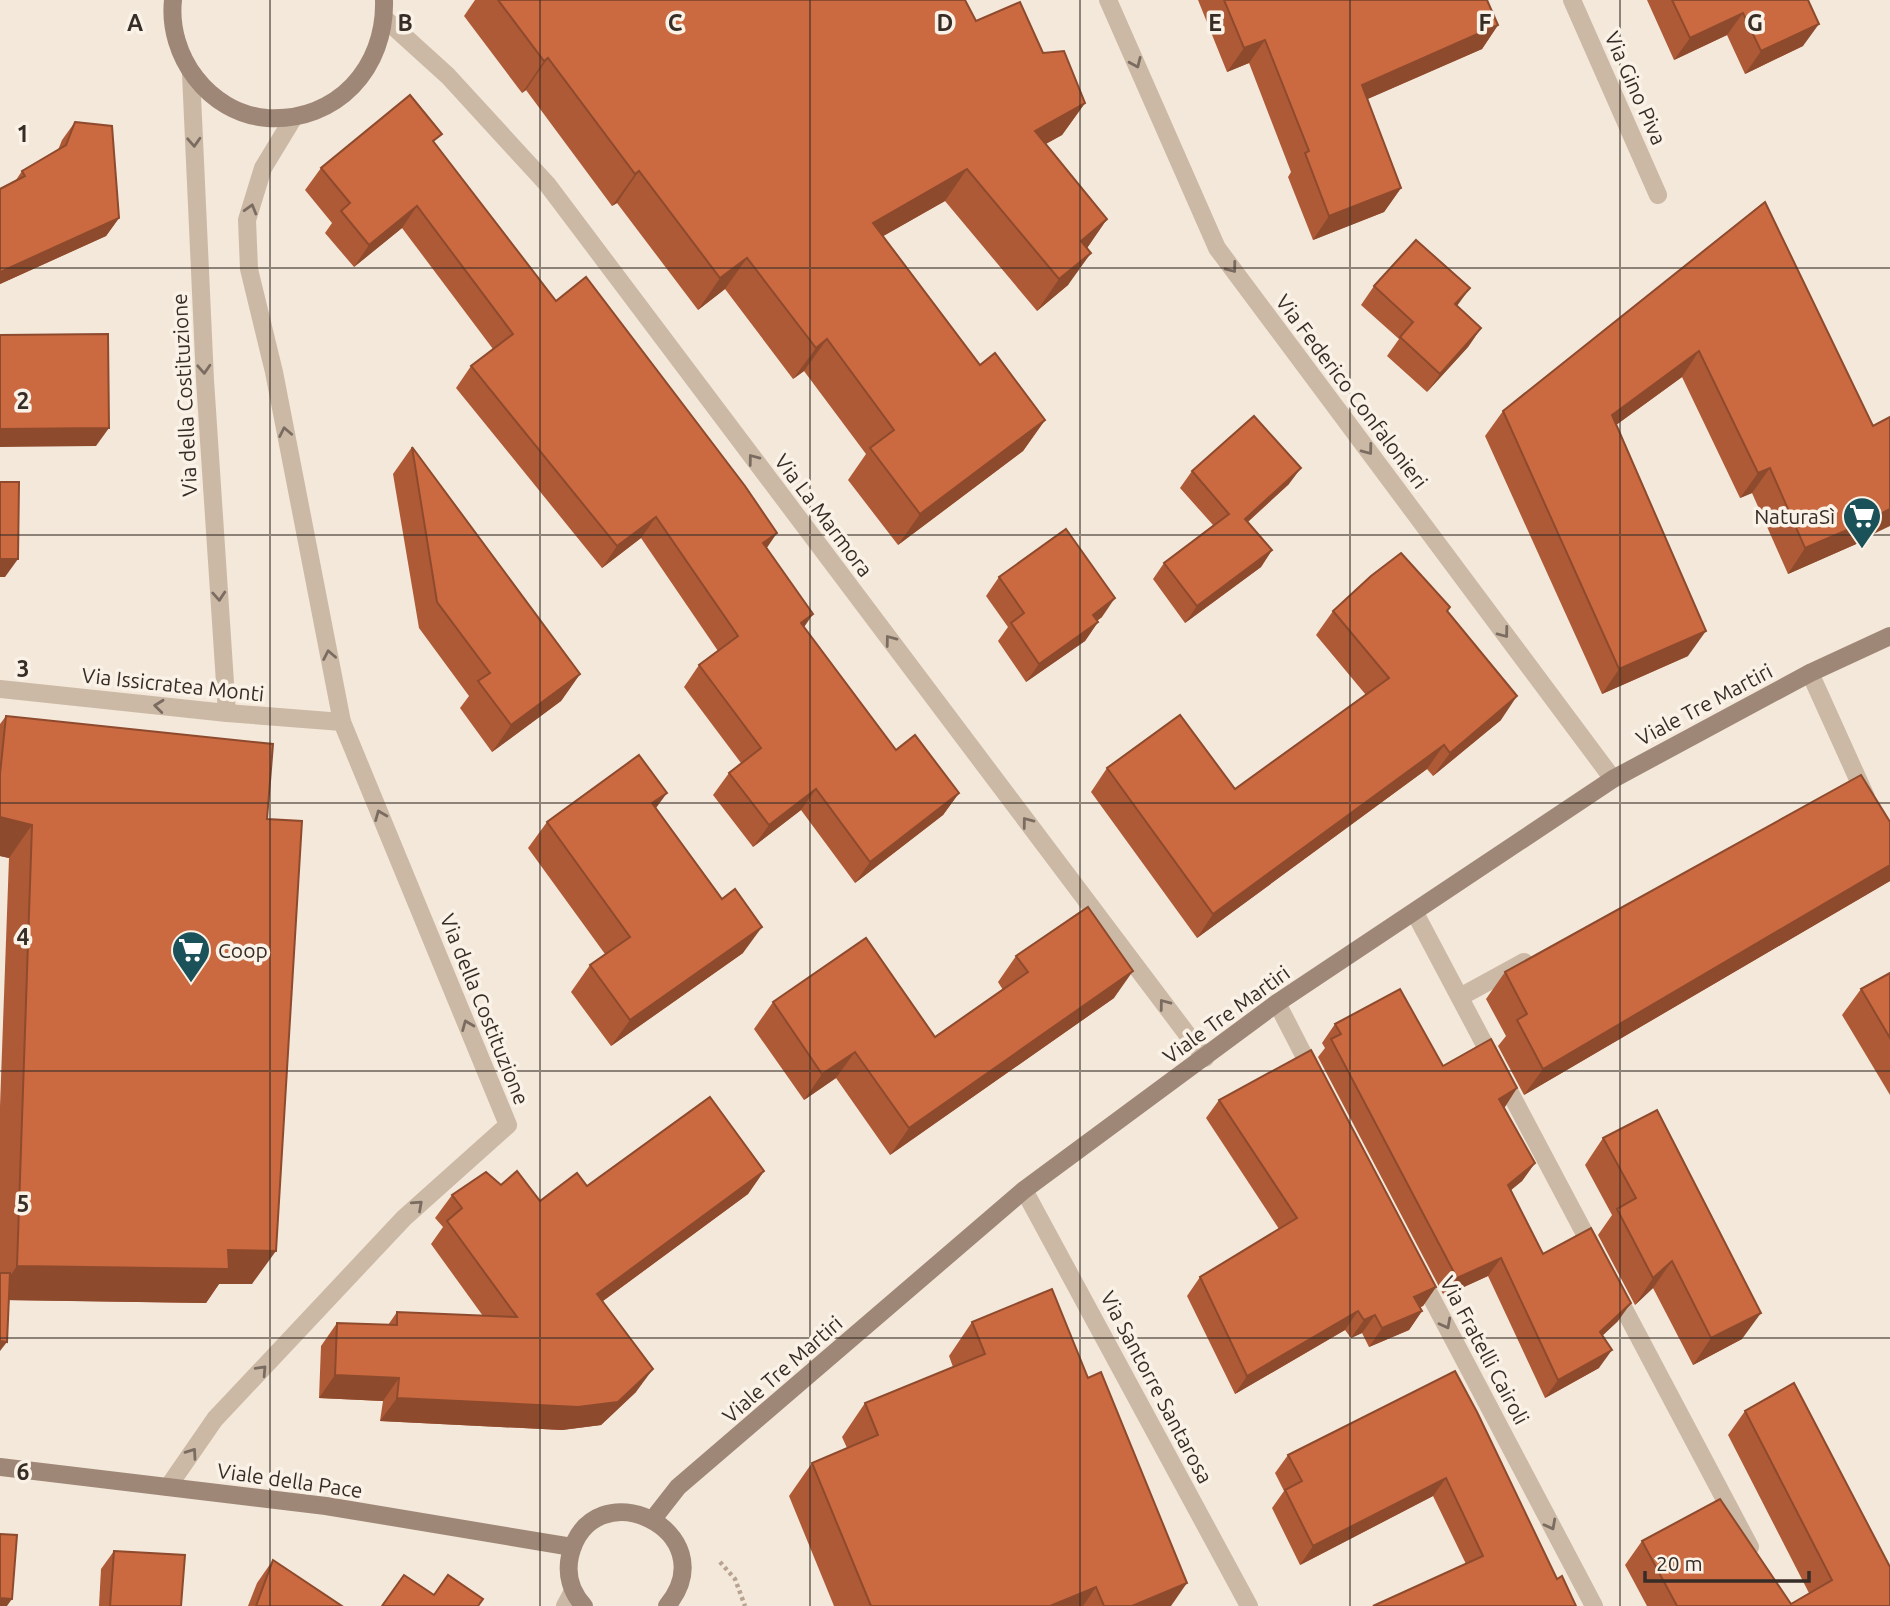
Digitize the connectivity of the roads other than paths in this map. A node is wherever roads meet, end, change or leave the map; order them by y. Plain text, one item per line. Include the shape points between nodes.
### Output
1 (1108, 0) edge
2 (1572, 0) edge
3 (171, 6) edge
4 (384, 9) edge
5 (191, 74) junction
6 (294, 117) junction
7 (1658, 195) dead end
8 (1890, 636) edge
9 (1810, 673) junction
10 (0, 689) edge
11 (227, 713) junction
12 (342, 722) junction
13 (1613, 779) junction
14 (1874, 811) edge
15 (1415, 913) junction
16 (1544, 951) edge
17 (1460, 997) junction
18 (1277, 1003) junction
19 (1205, 1058) junction
20 (1322, 1090) edge
21 (1024, 1191) junction
22 (1413, 1262) edge
23 (0, 1467) edge
24 (168, 1487) junction
25 (653, 1519) junction
26 (572, 1547) junction
27 (1755, 1557) edge
28 (569, 1598) edge
29 (674, 1603) edge
30 (584, 1606) edge
31 (1249, 1606) edge
32 (1594, 1606) edge

1 -> 13 street, Via Federico Confalonieri via 1217,248
2 - 7 street, Via Gino Piva
3 - 5 main road via 177,46
4 - 6 main road via 376,53 356,83 328,106
19 -> 4 street, Via La Marmora via 547,184
5 - 6 main road via 211,95 236,109 265,118
5 -> 11 street, Via della Costituzione
12 -> 6 street via 274,372 249,269 247,220 263,168
8 - 9 main road, Viale Tre Martiri
9 - 13 main road, Viale Tre Martiri
9 - 14 street via 1851,783
11 -> 10 street, Via Issicratea Monti
11 - 12 street, Via Issicratea Monti
24 -> 12 street, Via della Costituzione via 215,1419 319,1308 404,1218 508,1125
13 - 15 main road, Viale Tre Martiri
15 - 17 street
15 - 18 main road, Viale Tre Martiri
16 - 17 street
17 - 27 street
18 - 19 main road, Viale Tre Martiri
18 - 20 street
19 - 21 main road, Viale Tre Martiri
21 - 25 main road, Viale Tre Martiri via 678,1487
21 - 31 street, Via Santorre Santarosa
22 -> 32 street, Via Fratelli Cairoli
23 - 24 main road, Viale della Pace
24 - 26 main road, Viale della Pace via 326,1506
25 - 26 main road via 625,1512 601,1517 579,1534
25 - 29 main road via 670,1534 680,1555 681,1576
26 - 28 main road
28 - 30 main road

